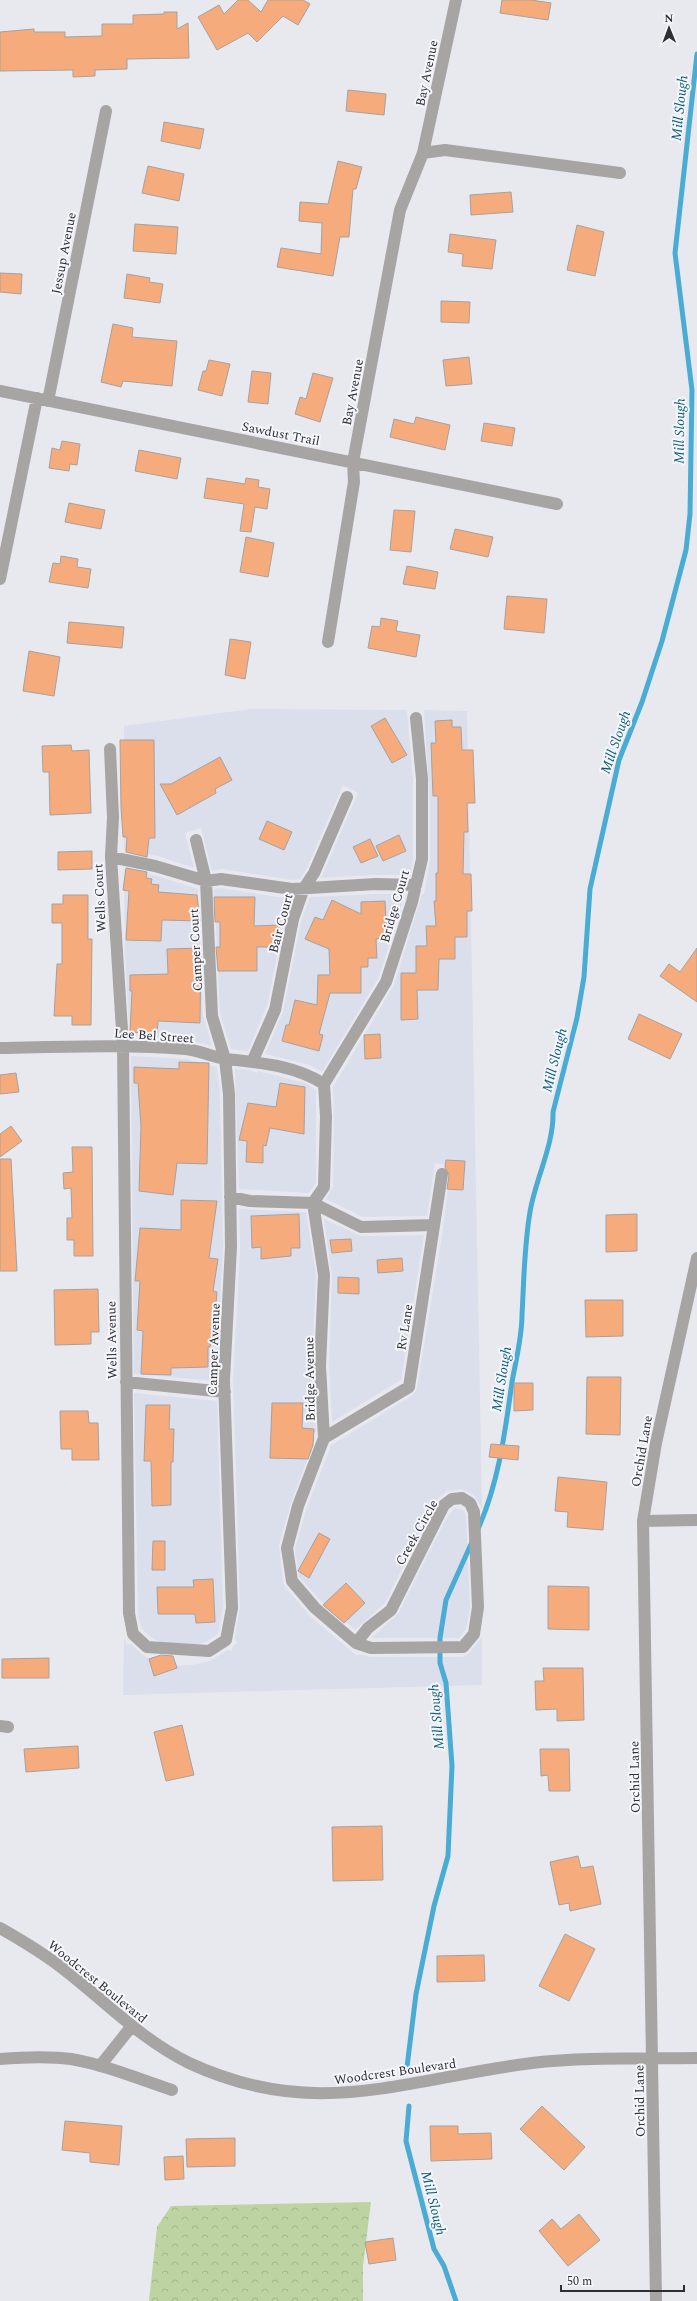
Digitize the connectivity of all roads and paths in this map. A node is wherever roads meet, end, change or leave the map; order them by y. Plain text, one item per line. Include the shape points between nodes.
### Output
1 (456, 0) edge
2 (106, 111) dead end
3 (423, 153) junction
4 (620, 173) dead end
5 (0, 391) edge
6 (42, 399) junction
7 (353, 462) junction
8 (557, 504) dead end
9 (0, 579) edge
10 (328, 642) dead end
11 (416, 718) dead end
12 (110, 749) dead end
13 (347, 797) dead end
14 (196, 840) dead end
15 (111, 857) junction
16 (206, 881) junction
17 (416, 885) junction
18 (304, 888) junction
19 (123, 1046) junction
20 (0, 1048) edge
21 (225, 1059) junction
22 (253, 1060) junction
23 (324, 1084) junction
24 (442, 1174) dead end
25 (230, 1197) junction
26 (313, 1203) junction
27 (434, 1225) junction
28 (697, 1258) edge
29 (126, 1382) junction
30 (225, 1392) junction
31 (324, 1438) junction
32 (697, 1520) edge
33 (643, 1521) junction
34 (226, 1640) joint
35 (356, 1642) junction
36 (0, 1928) edge
37 (131, 2027) junction
38 (0, 2058) edge
39 (697, 2058) edge
40 (652, 2059) junction
41 (100, 2066) junction
42 (172, 2090) dead end
43 (656, 2301) edge

1 - 3 street, Bay Avenue
2 - 6 street, Jessup Avenue
3 - 4 street via 445,150
3 - 7 street, Bay Avenue via 400,210
5 - 6 street, Sawdust Trail
6 - 7 street, Sawdust Trail
6 - 9 street, Jessup Avenue
7 - 8 street, Sawdust Trail
7 - 10 street, Bay Avenue via 354,482
11 - 17 street, Bridge Court via 422,803 422,859
12 - 15 street, Wells Court via 113,817
13 - 18 street, Bair Court via 314,873
14 - 16 street, Camper Court
15 - 16 street via 155,866
15 - 19 street, Wells Court
16 - 18 street via 221,879 292,889
16 - 21 street, Camper Court via 212,1016
17 - 18 street via 376,884
17 - 23 street, Bridge Court via 386,982
18 - 22 street, Bair Court via 293,919 275,1010
19 - 20 street, Lee Bel Street
19 - 21 street, Lee Bel Street via 187,1049
19 - 29 street, Wells Avenue
21 - 22 street, Lee Bel Street
21 - 25 street, Camper Avenue via 229,1094
22 - 23 street, Lee Bel Street via 308,1074
23 - 26 street via 324,1187
24 - 27 street, Rv Lane
25 - 26 street via 250,1201
25 - 30 street, Camper Avenue via 231,1247
26 - 27 street via 361,1227
26 - 31 street, Bridge Avenue via 324,1275 320,1366
27 - 31 street, Rv Lane via 409,1387
28 - 33 street, Orchid Lane via 656,1443
29 - 30 street
29 - 34 street, Wells Avenue via 129,1613 133,1634 147,1647 209,1650
30 - 34 street, Camper Avenue via 232,1608
31 - 35 street, Bridge Avenue via 298,1506 287,1548 292,1581 315,1608
32 - 33 street
33 - 40 street, Orchid Lane
35 - 35 street, Creek Circle via 371,1648 462,1647 474,1634 478,1608 474,1512 470,1503 462,1498 452,1499 444,1505 391,1610 368,1628
36 - 37 street, Woodcrest Boulevard via 31,1945 66,1971
37 - 40 street, Woodcrest Boulevard via 161,2048 217,2075 266,2089 305,2094 371,2091 499,2068 568,2060
37 - 41 street
38 - 41 street via 71,2059
39 - 40 street, Woodcrest Boulevard
40 - 43 street, Orchid Lane
41 - 42 street

